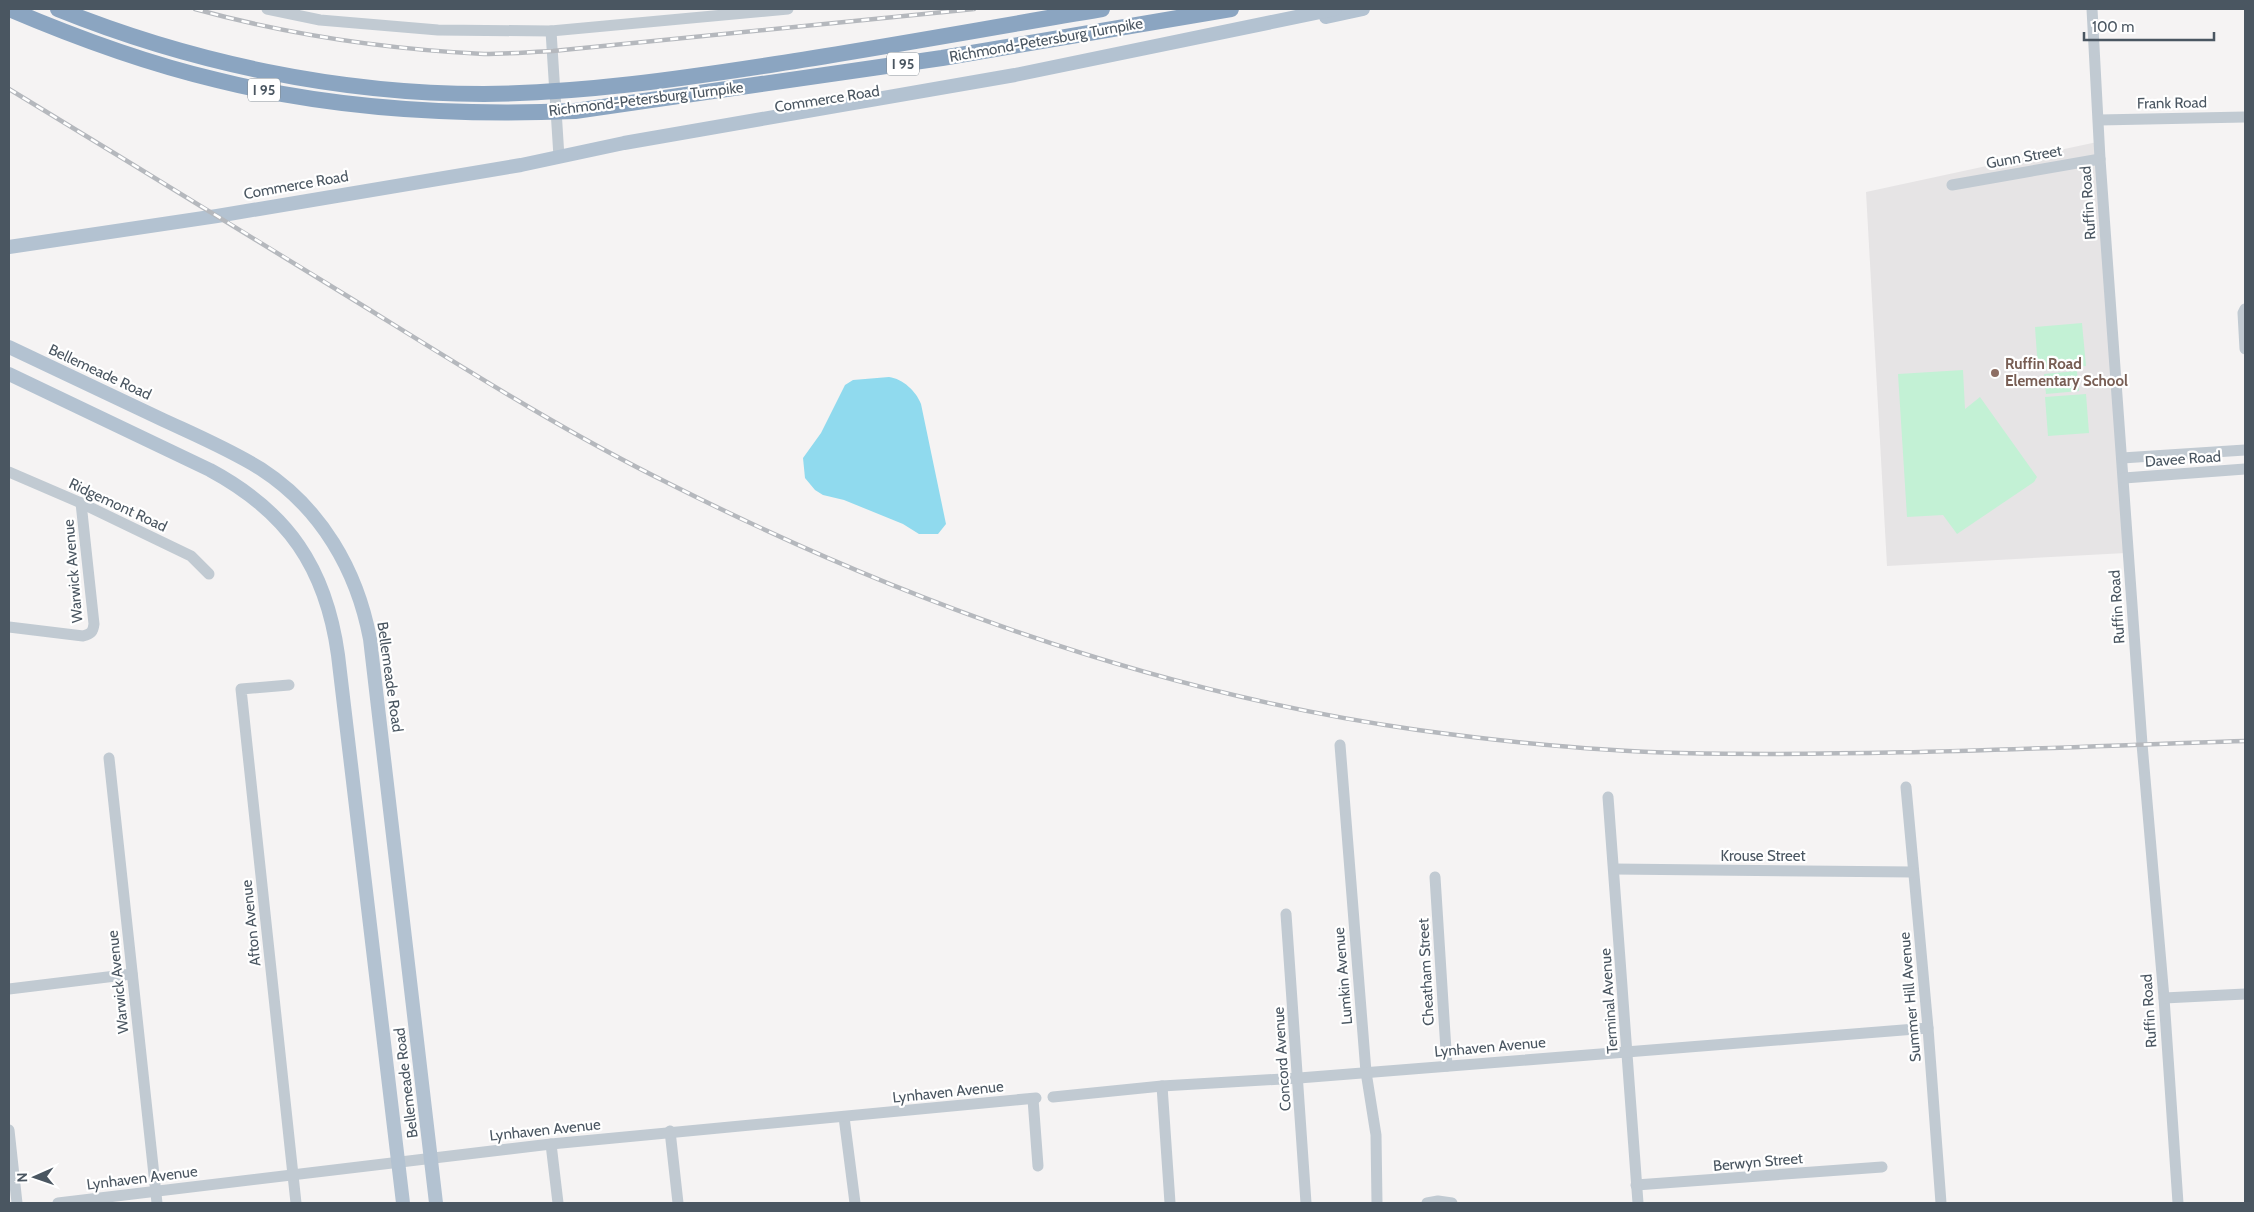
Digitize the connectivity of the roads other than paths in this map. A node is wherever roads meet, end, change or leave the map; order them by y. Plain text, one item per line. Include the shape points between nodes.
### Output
1 (58, 9) edge
2 (268, 9) edge
3 (788, 9) edge
4 (1102, 9) edge
5 (1231, 9) edge
6 (1335, 9) edge
7 (1363, 9) edge
8 (2092, 9) edge
9 (9, 10) edge
10 (552, 31) junction
11 (2245, 116) edge
12 (2099, 120) junction
13 (588, 152) junction
14 (559, 158) junction
15 (2100, 159) junction
16 (1952, 185) dead end
17 (12, 247) edge
18 (2245, 309) edge
19 (9, 347) edge
20 (2245, 349) edge
21 (9, 374) edge
22 (2245, 450) edge
23 (2122, 458) junction
24 (2245, 469) edge
25 (9, 472) edge
26 (2124, 478) junction
27 (81, 503) junction
28 (209, 574) dead end
29 (9, 627) edge
30 (290, 684) dead end
31 (1340, 745) dead end
32 (109, 758) dead end
33 (1906, 787) dead end
34 (1608, 797) dead end
35 (1614, 869) junction
36 (1913, 872) junction
37 (1435, 877) dead end
38 (1286, 914) dead end
39 (132, 974) junction
40 (9, 990) edge
41 (2245, 994) edge
42 (2164, 998) junction
43 (1928, 1028) junction
44 (1628, 1051) junction
45 (1447, 1066) junction
46 (1366, 1072) junction
47 (1299, 1078) junction
48 (1162, 1086) junction
49 (1053, 1097) dead end
50 (844, 1117) junction
51 (9, 1130) edge
52 (670, 1131) junction
53 (551, 1144) junction
54 (431, 1158) junction
55 (398, 1162) junction
56 (1038, 1166) dead end
57 (1882, 1167) dead end
58 (293, 1175) junction
59 (1636, 1185) junction
60 (156, 1197) edge
61 (17, 1203) edge
62 (58, 1203) edge
63 (296, 1203) edge
64 (403, 1203) edge
65 (436, 1203) edge
66 (558, 1203) edge
67 (678, 1203) edge
68 (855, 1203) edge
69 (1170, 1203) edge
70 (1306, 1203) edge
71 (1377, 1203) edge
72 (1427, 1203) edge
73 (1452, 1203) edge
74 (1638, 1203) edge
75 (1941, 1203) edge
76 (2178, 1203) edge

1 - 4 highway, Richmond-Petersburg Turnpike / I 95 via 108,29 273,74 369,88 482,94 573,91 655,83
2 - 10 street via 320,20 438,30
3 - 10 street
5 - 9 highway, Richmond-Petersburg Turnpike / I 95 via 942,58 574,111 530,113 402,110 312,99 227,82 134,57
6 - 13 main road, Commerce Road via 1015,75
7 - 13 main road, Commerce Road via 952,94 616,152
8 - 12 street, Ruffin Road
10 - 14 street
11 - 12 street, Frank Road
12 - 15 street, Ruffin Road
13 - 14 main road, Commerce Road
14 - 17 main road, Commerce Road
15 - 16 street, Gunn Street
15 - 23 street, Ruffin Road
18 - 20 street
19 - 54 main road, Bellemeade Road via 260,469 309,510 346,563 358,592 370,639
21 - 55 main road, Bellemeade Road via 238,485 285,526 312,564 330,608 336,639
22 - 23 street
23 - 26 street, Ruffin Road
24 - 26 street, Davee Road
25 - 27 street, Ridgemont Road
26 - 42 street, Ruffin Road
27 - 28 street, Ridgemont Road via 191,556
27 - 29 street, Warwick Avenue via 94,624 89,635
30 - 58 street, Afton Avenue via 241,689
31 - 46 street, Lumkin Avenue
32 - 39 street, Warwick Avenue
33 - 36 street, Summer Hill Avenue
34 - 35 street, Terminal Avenue
35 - 36 street, Krouse Street
35 - 44 street, Terminal Avenue
36 - 43 street, Summer Hill Avenue
37 - 45 street, Cheatham Street
38 - 47 street, Concord Avenue
39 - 40 street
39 - 60 street, Warwick Avenue
41 - 42 street
42 - 76 street, Ruffin Road
43 - 44 street, Lynhaven Avenue
43 - 75 street, Summer Hill Avenue
44 - 45 street, Lynhaven Avenue
44 - 59 street, Terminal Avenue
45 - 46 street, Lynhaven Avenue
46 - 47 street, Lynhaven Avenue
46 - 71 street, Lumkin Avenue via 1376,1135
47 - 48 street, Lynhaven Avenue
47 - 70 street, Concord Avenue
48 - 49 street, Lynhaven Avenue
48 - 69 street
50 - 52 street, Lynhaven Avenue
50 - 56 street, Lynhaven Avenue via 1035,1099
50 - 68 street
51 - 61 street
52 - 53 street, Lynhaven Avenue
52 - 67 street
53 - 54 street, Lynhaven Avenue
53 - 66 street
54 - 55 street, Lynhaven Avenue
54 - 65 main road, Bellemeade Road
55 - 58 street, Lynhaven Avenue
55 - 64 main road, Bellemeade Road
57 - 59 street, Berwyn Street
58 - 60 street, Lynhaven Avenue
58 - 63 street, Afton Avenue
59 - 74 street, Terminal Avenue
60 - 62 street, Lynhaven Avenue
72 - 73 street

